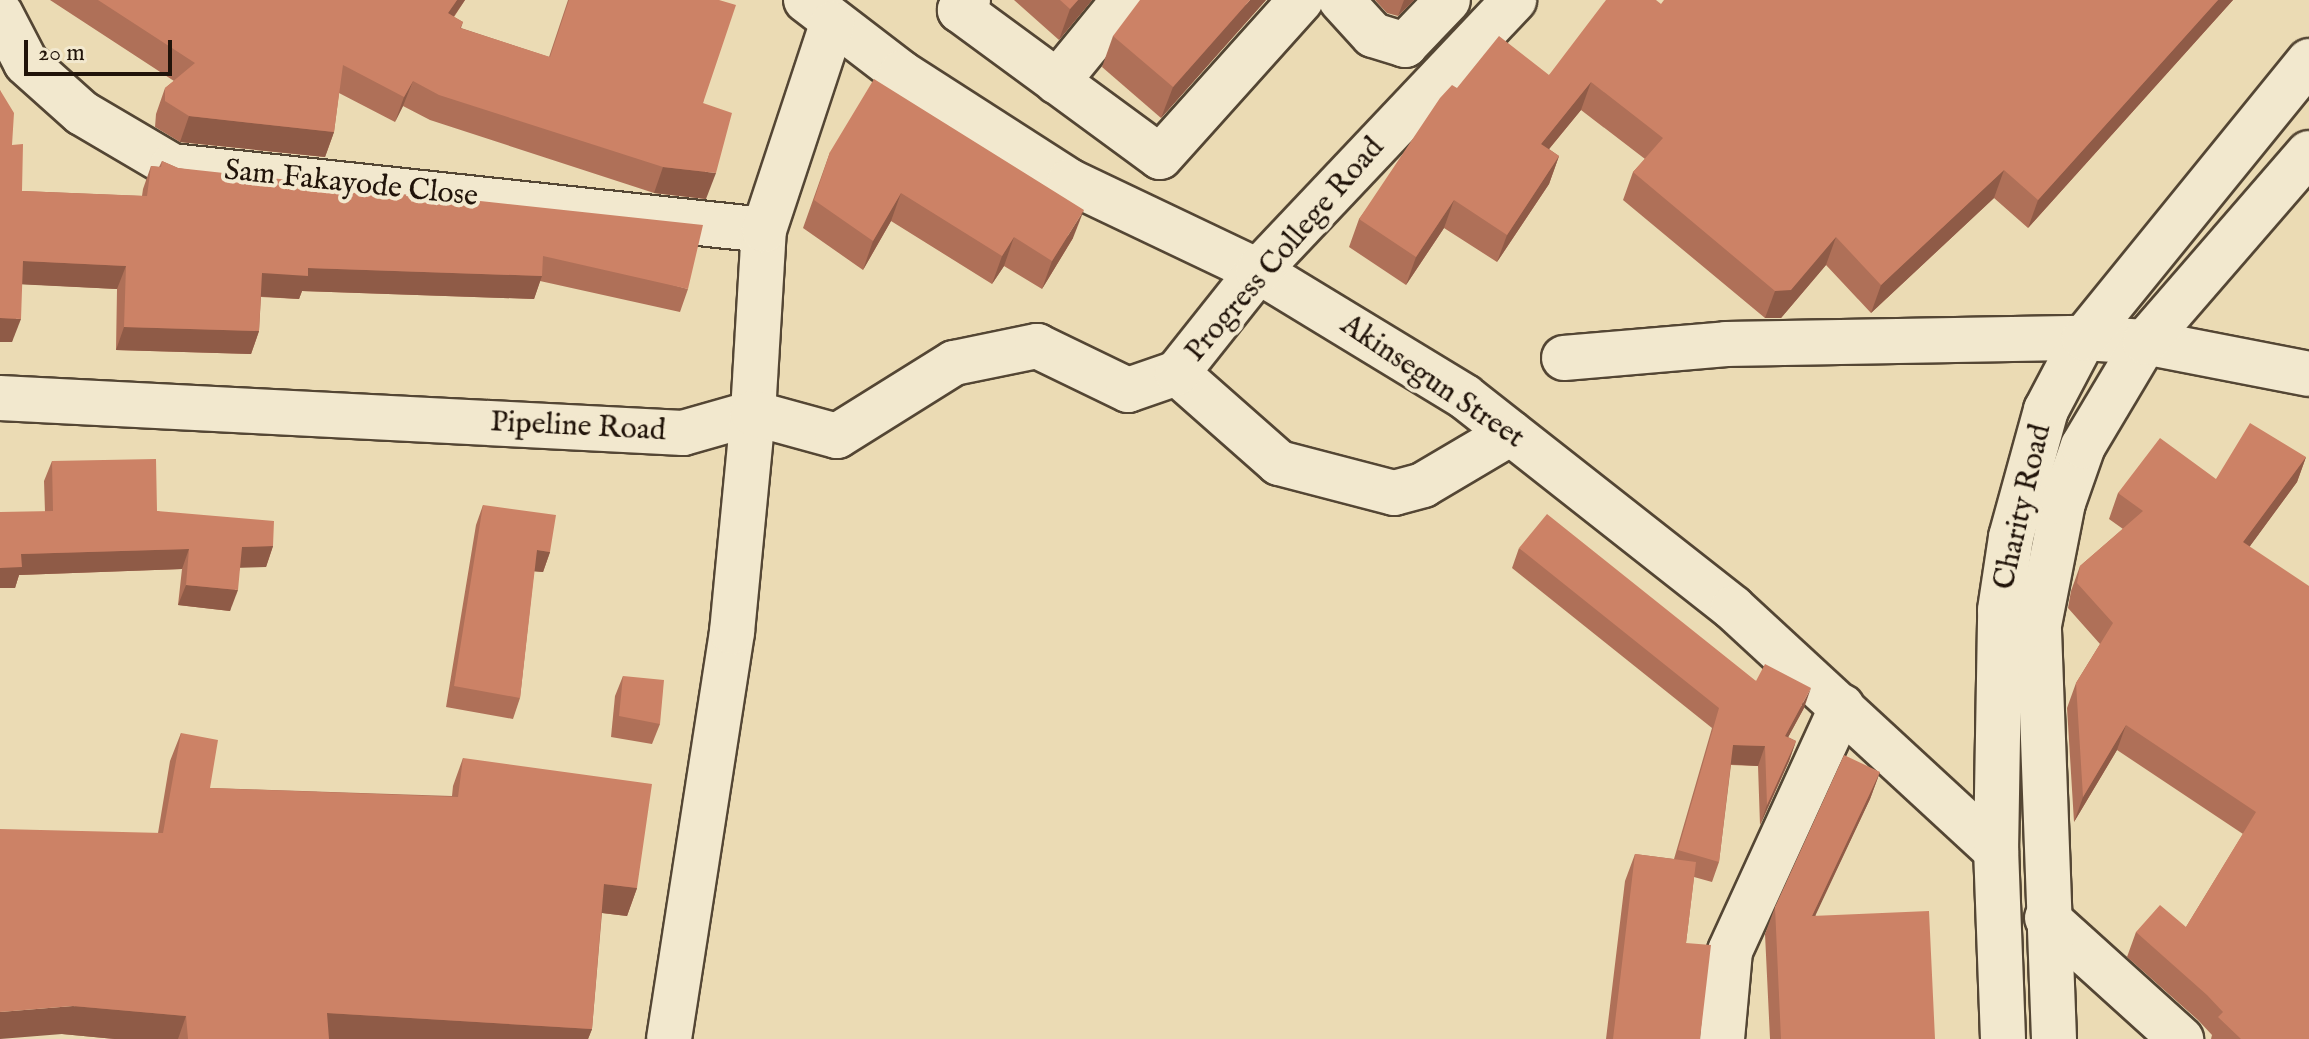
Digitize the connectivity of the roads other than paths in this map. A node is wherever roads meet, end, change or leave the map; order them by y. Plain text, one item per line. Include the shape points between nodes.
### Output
1 (968, 0) edge
2 (1124, 0) edge
3 (1301, 0) edge
4 (1341, 0) edge
5 (1448, 0) edge
6 (1514, 0) edge
7 (819, 12) edge
8 (0, 13) edge
9 (2309, 61) edge
10 (1057, 82) junction
11 (2309, 153) edge
12 (764, 230) junction
13 (1258, 271) junction
14 (2084, 338) junction
15 (2145, 342) junction
16 (1564, 358) dead end
17 (1177, 373) junction
18 (2309, 374) edge
19 (0, 398) edge
20 (753, 413) junction
21 (1511, 433) junction
22 (1842, 706) junction
23 (1996, 851) junction
24 (2047, 918) junction
25 (669, 1039) edge
26 (1722, 1039) edge
27 (2003, 1039) edge
28 (2054, 1039) edge
29 (2181, 1039) edge

1 - 10 street via 960,10
2 - 10 street
3 - 10 street via 1160,157
4 - 5 street via 1373,35 1405,45
6 - 13 street, Progress College Road
7 - 12 street
7 - 13 street, Akinsegun Street via 1069,181
8 - 12 street, Sam Fakayode Close via 26,63 82,113 172,166
9 - 14 street, Charity Road
11 - 15 street, Charity Road
12 - 20 street
13 - 17 street, Progress College Road
13 - 21 street, Akinsegun Street via 1465,397
14 - 15 street
14 - 16 street via 1726,344
14 - 23 street, Charity Road via 2046,410 2011,537 2000,610
15 - 18 street
15 - 24 street, Charity Road via 2083,446 2050,555 2039,625
17 - 20 street, Progress College Road via 1128,390 1037,346 954,363 837,436
17 - 21 street via 1279,463 1394,493 1423,485
19 - 20 street, Pipeline Road via 683,433
20 - 25 street via 732,632
21 - 22 street, Akinsegun Street via 1733,608
22 - 23 street, Akinsegun Street
22 - 26 street via 1730,951
23 - 27 street, Charity Road
24 - 28 street, Charity Road
24 - 29 street

